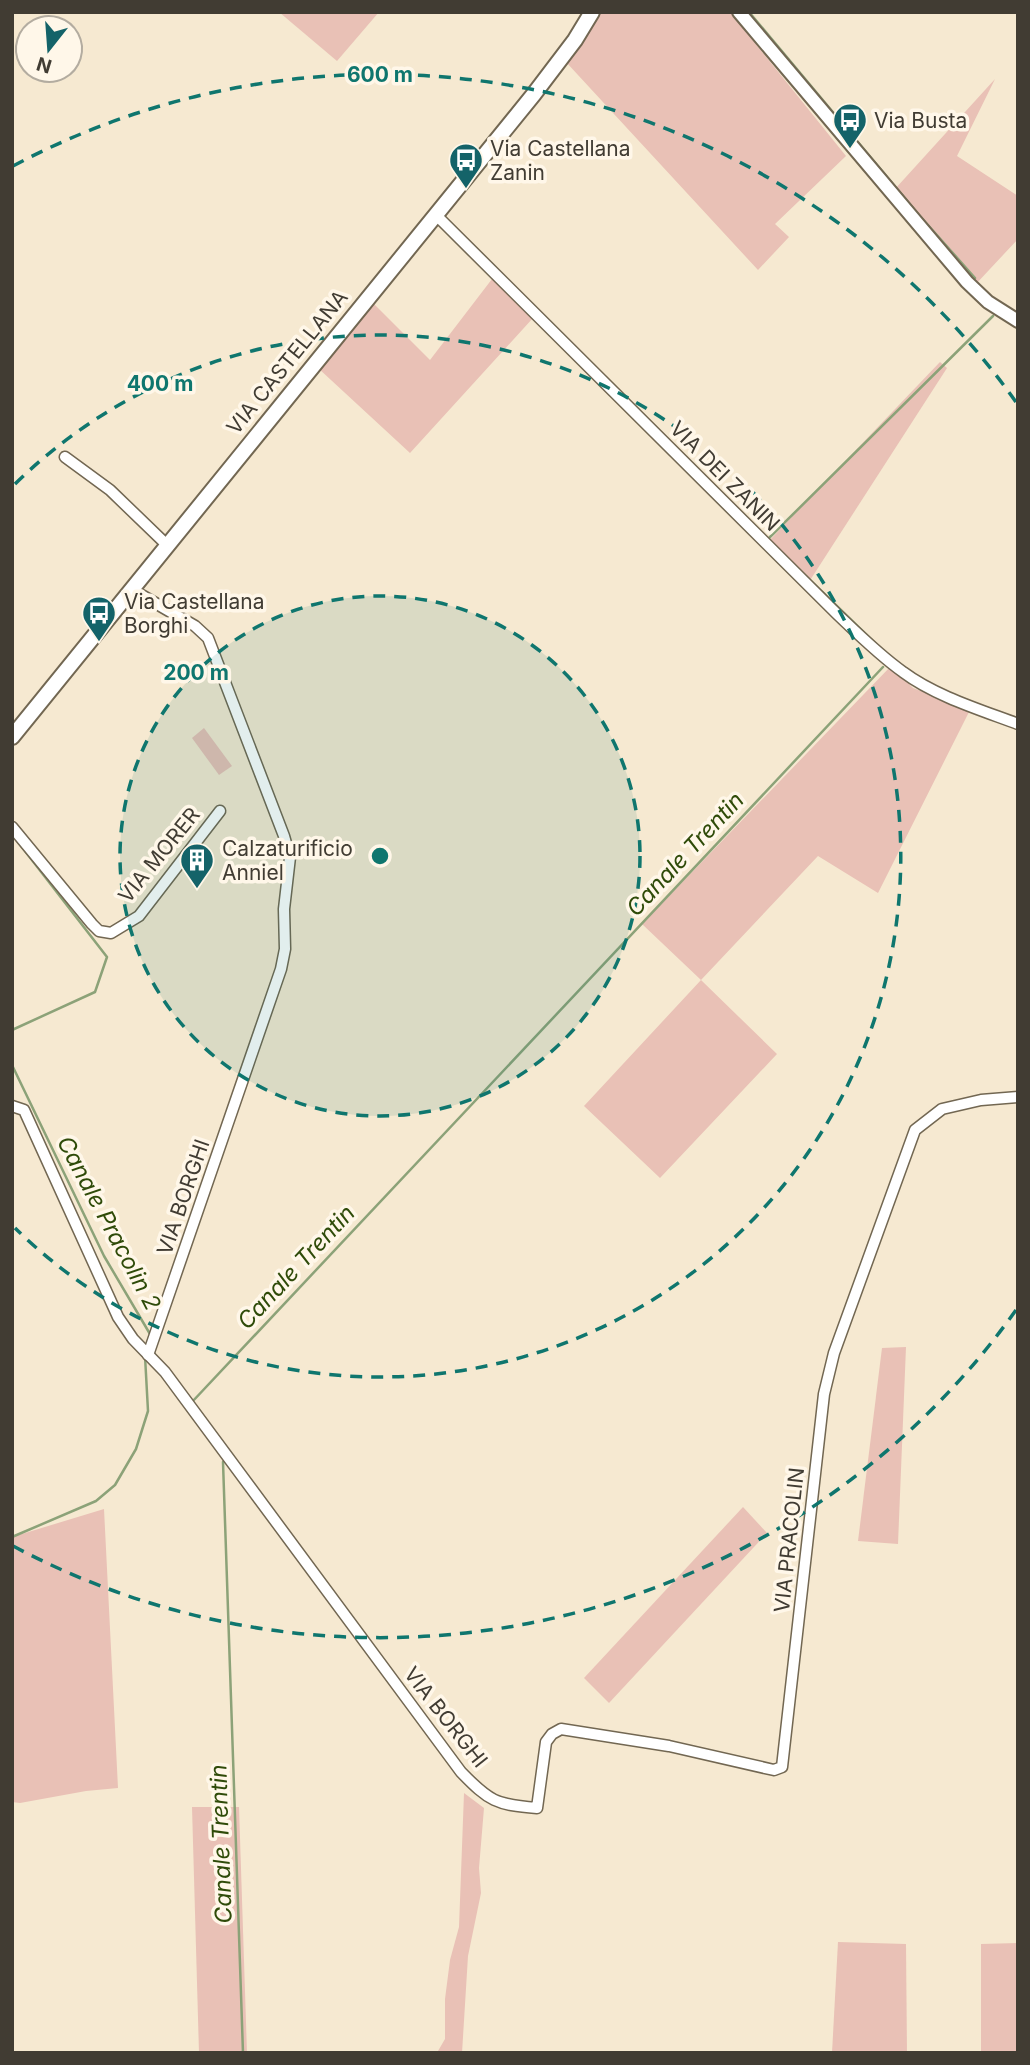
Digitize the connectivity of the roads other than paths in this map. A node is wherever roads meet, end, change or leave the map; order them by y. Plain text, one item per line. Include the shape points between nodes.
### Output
1 (592, 12) edge
2 (739, 12) edge
3 (435, 214) junction
4 (1018, 321) edge
5 (65, 457) dead end
6 (167, 545) junction
7 (131, 589) junction
8 (1018, 724) edge
9 (12, 737) edge
10 (220, 811) dead end
11 (12, 827) edge
12 (1018, 1097) edge
13 (12, 1105) edge
14 (148, 1354) junction
15 (537, 1808) joint

1 - 3 main road, VIA CASTELLANA via 534,94
2 - 4 street via 968,282
3 - 6 main road, VIA CASTELLANA
3 - 8 street, VIA DEI ZANIN via 885,659 930,688
5 - 6 street via 110,491
6 - 7 main road, VIA CASTELLANA
7 - 9 main road, VIA CASTELLANA
7 - 14 street, VIA BORGHI via 195,625 208,638 290,858 281,969
10 - 11 street, VIA MORER via 139,916 111,933 99,932
12 - 15 street, VIA PRACOLIN via 942,1109 915,1130 834,1353 824,1394 782,1767 774,1770 669,1746 561,1729 546,1742
13 - 14 street via 24,1110 118,1317
14 - 15 street, VIA BORGHI via 461,1772 484,1795 509,1805

